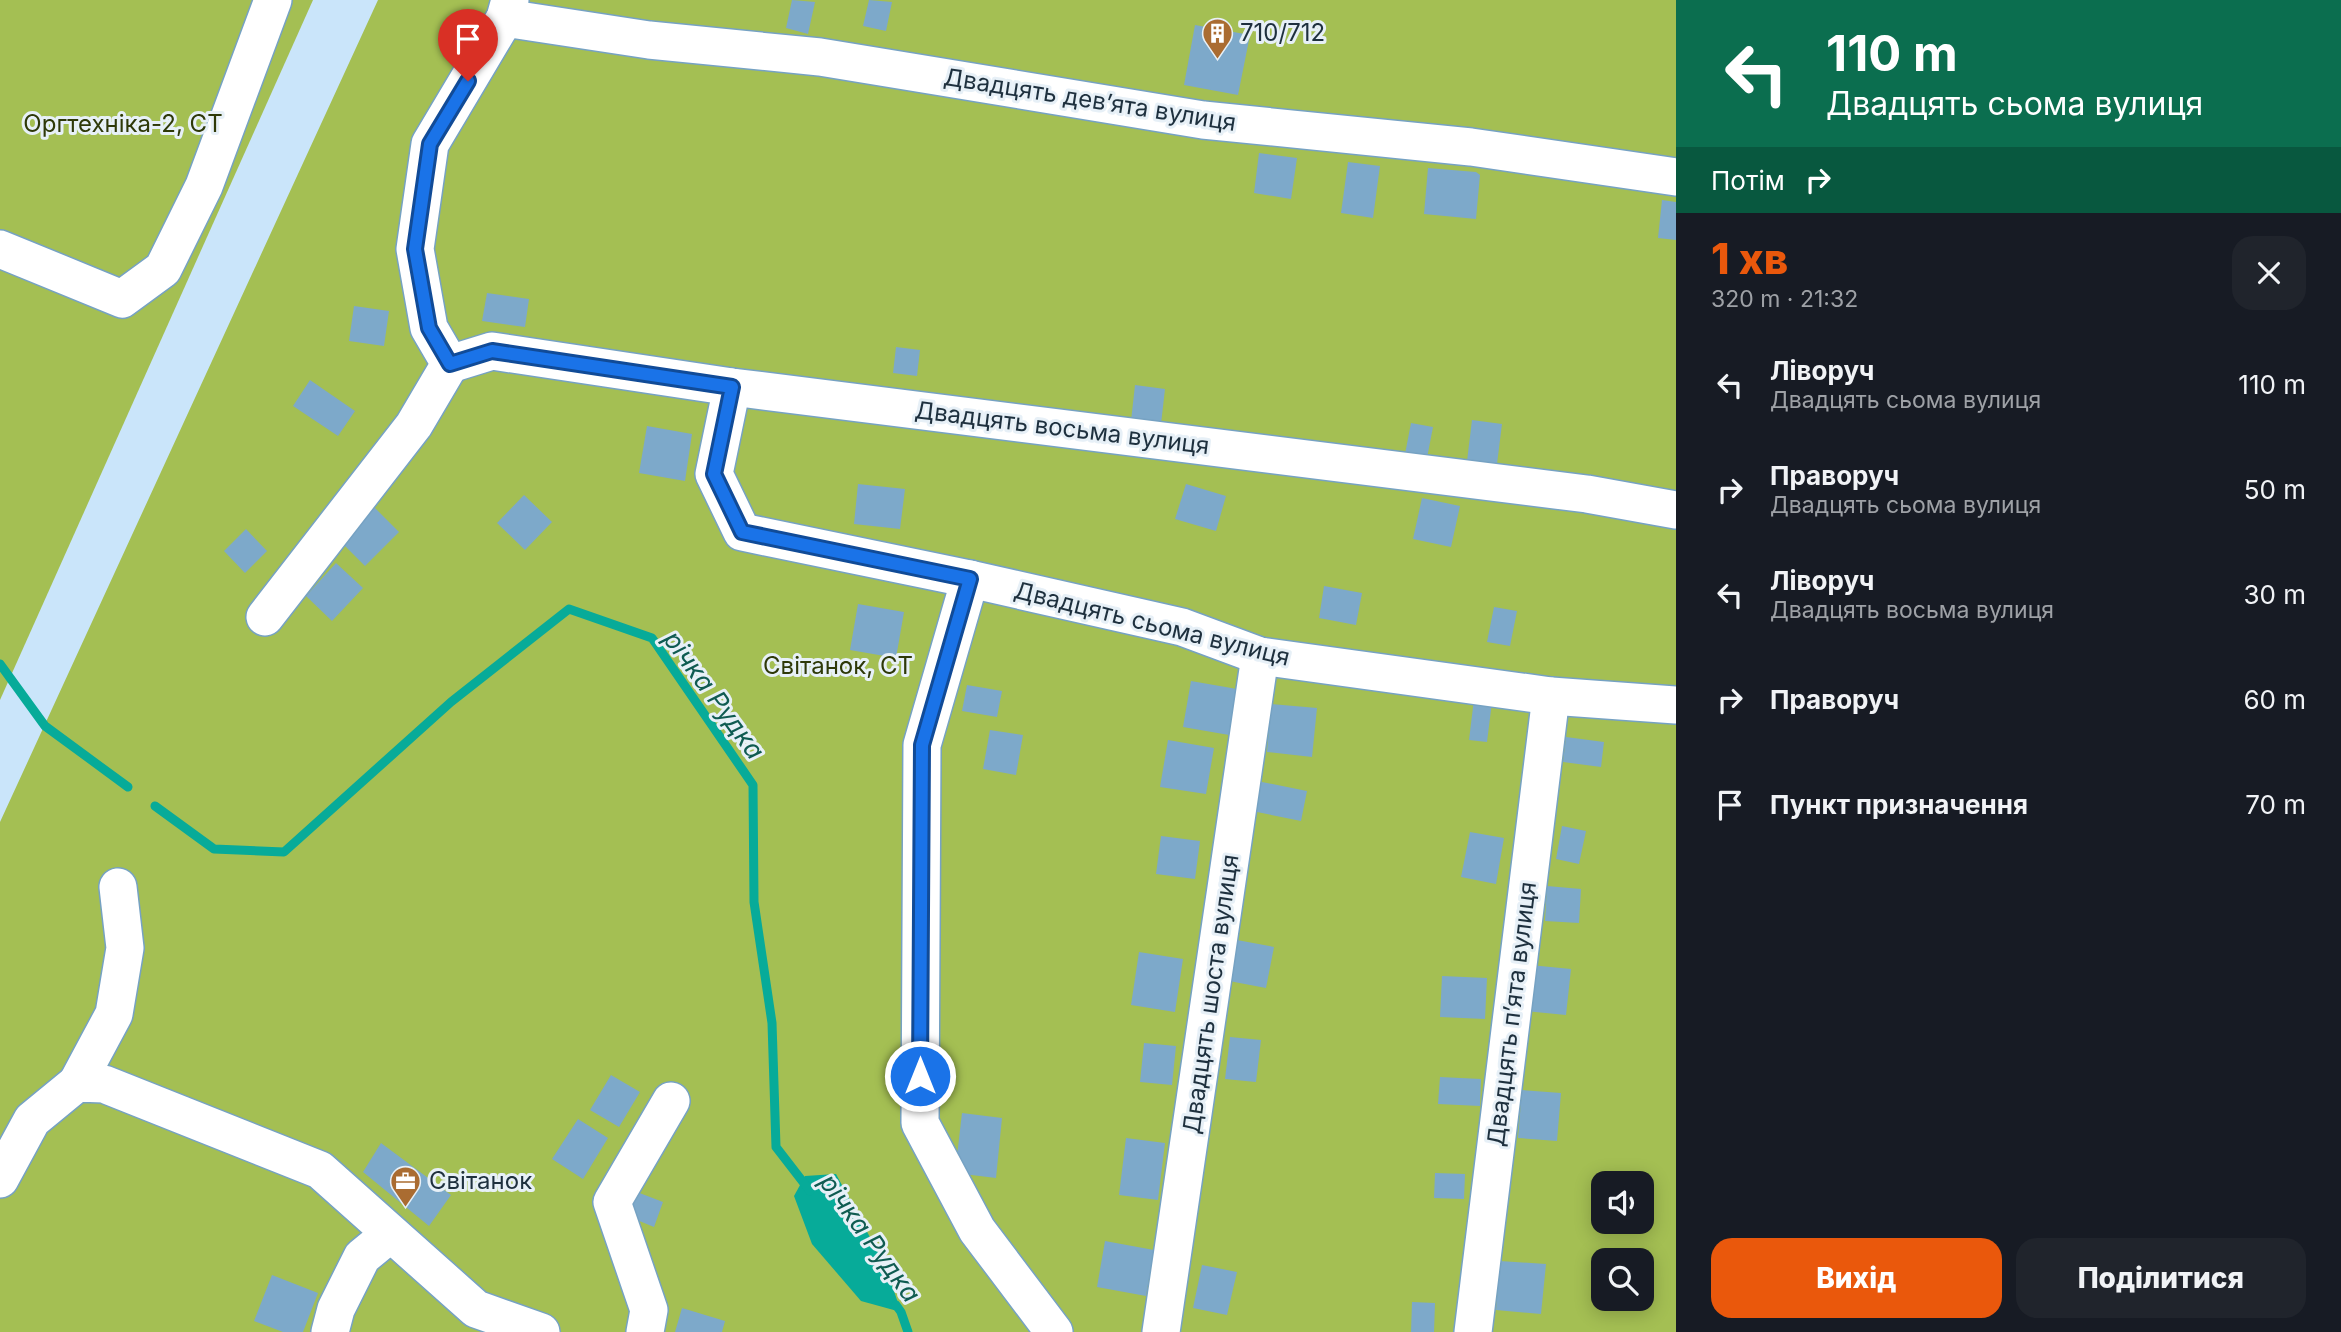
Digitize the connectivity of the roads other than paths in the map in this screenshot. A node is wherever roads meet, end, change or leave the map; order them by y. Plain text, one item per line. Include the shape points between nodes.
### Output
1 (273, 0) edge
2 (508, 9) edge
3 (1676, 177) edge
4 (0, 249) edge
5 (450, 364) junction
6 (732, 387) junction
7 (1676, 510) edge
8 (970, 579) junction
9 (265, 617) dead end
10 (1260, 656) junction
11 (1551, 696) junction
12 (1676, 705) edge
13 (118, 887) dead end
14 (77, 1083) junction
15 (671, 1101) dead end
16 (0, 1179) edge
17 (390, 1234) junction
18 (330, 1332) edge
19 (541, 1332) edge
20 (645, 1332) edge
21 (1054, 1332) edge
22 (1161, 1332) edge
23 (1473, 1332) edge

1 - 4 street via 204,186 163,269 122,299
2 - 3 street, Двадцять дев’ята вулиця via 649,40 820,57 1203,120 1471,147
2 - 5 street via 430,144 415,249 429,328
5 - 6 street, Двадцять восьма вулиця via 492,351
5 - 9 street via 414,425
6 - 7 street, Двадцять восьма вулиця via 1574,492
6 - 8 street, Двадцять сьома вулиця via 714,474 742,532
8 - 10 street, Двадцять сьома вулиця via 1182,628
8 - 21 street via 922,745 920,1123 977,1230
10 - 11 street, Двадцять сьома вулиця
10 - 22 street, Двадцять шоста вулиця
11 - 12 street, Двадцять сьома вулиця
11 - 23 street, Двадцять п’ята вулиця
13 - 14 street via 125,948 114,1014
14 - 16 street via 32,1120
14 - 17 street via 104,1084 320,1170
15 - 20 street via 612,1202 649,1310
17 - 18 street via 362,1257 336,1309
17 - 19 street via 476,1309

